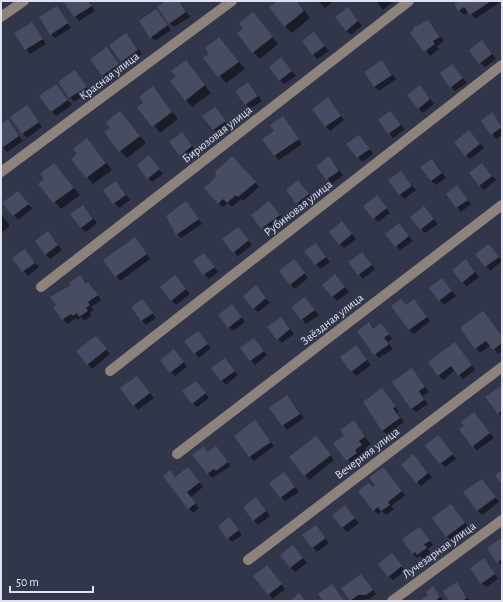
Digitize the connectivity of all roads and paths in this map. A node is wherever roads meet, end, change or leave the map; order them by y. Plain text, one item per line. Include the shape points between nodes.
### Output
1 (24, 1) edge
2 (232, 1) edge
3 (409, 1) edge
4 (1, 17) edge
5 (502, 65) edge
6 (1, 172) edge
7 (502, 204) edge
8 (41, 287) dead end
9 (502, 367) edge
10 (110, 371) dead end
11 (178, 454) dead end
12 (502, 520) edge
13 (248, 560) dead end
14 (392, 601) edge

1 - 4 street
2 - 6 street, Красная улица
3 - 8 street, Бирюзовая улица
5 - 10 street, Рубиновая улица
7 - 11 street, Звёздная улица
9 - 13 street, Вечерняя улица
12 - 14 street, Лучезарная улица

